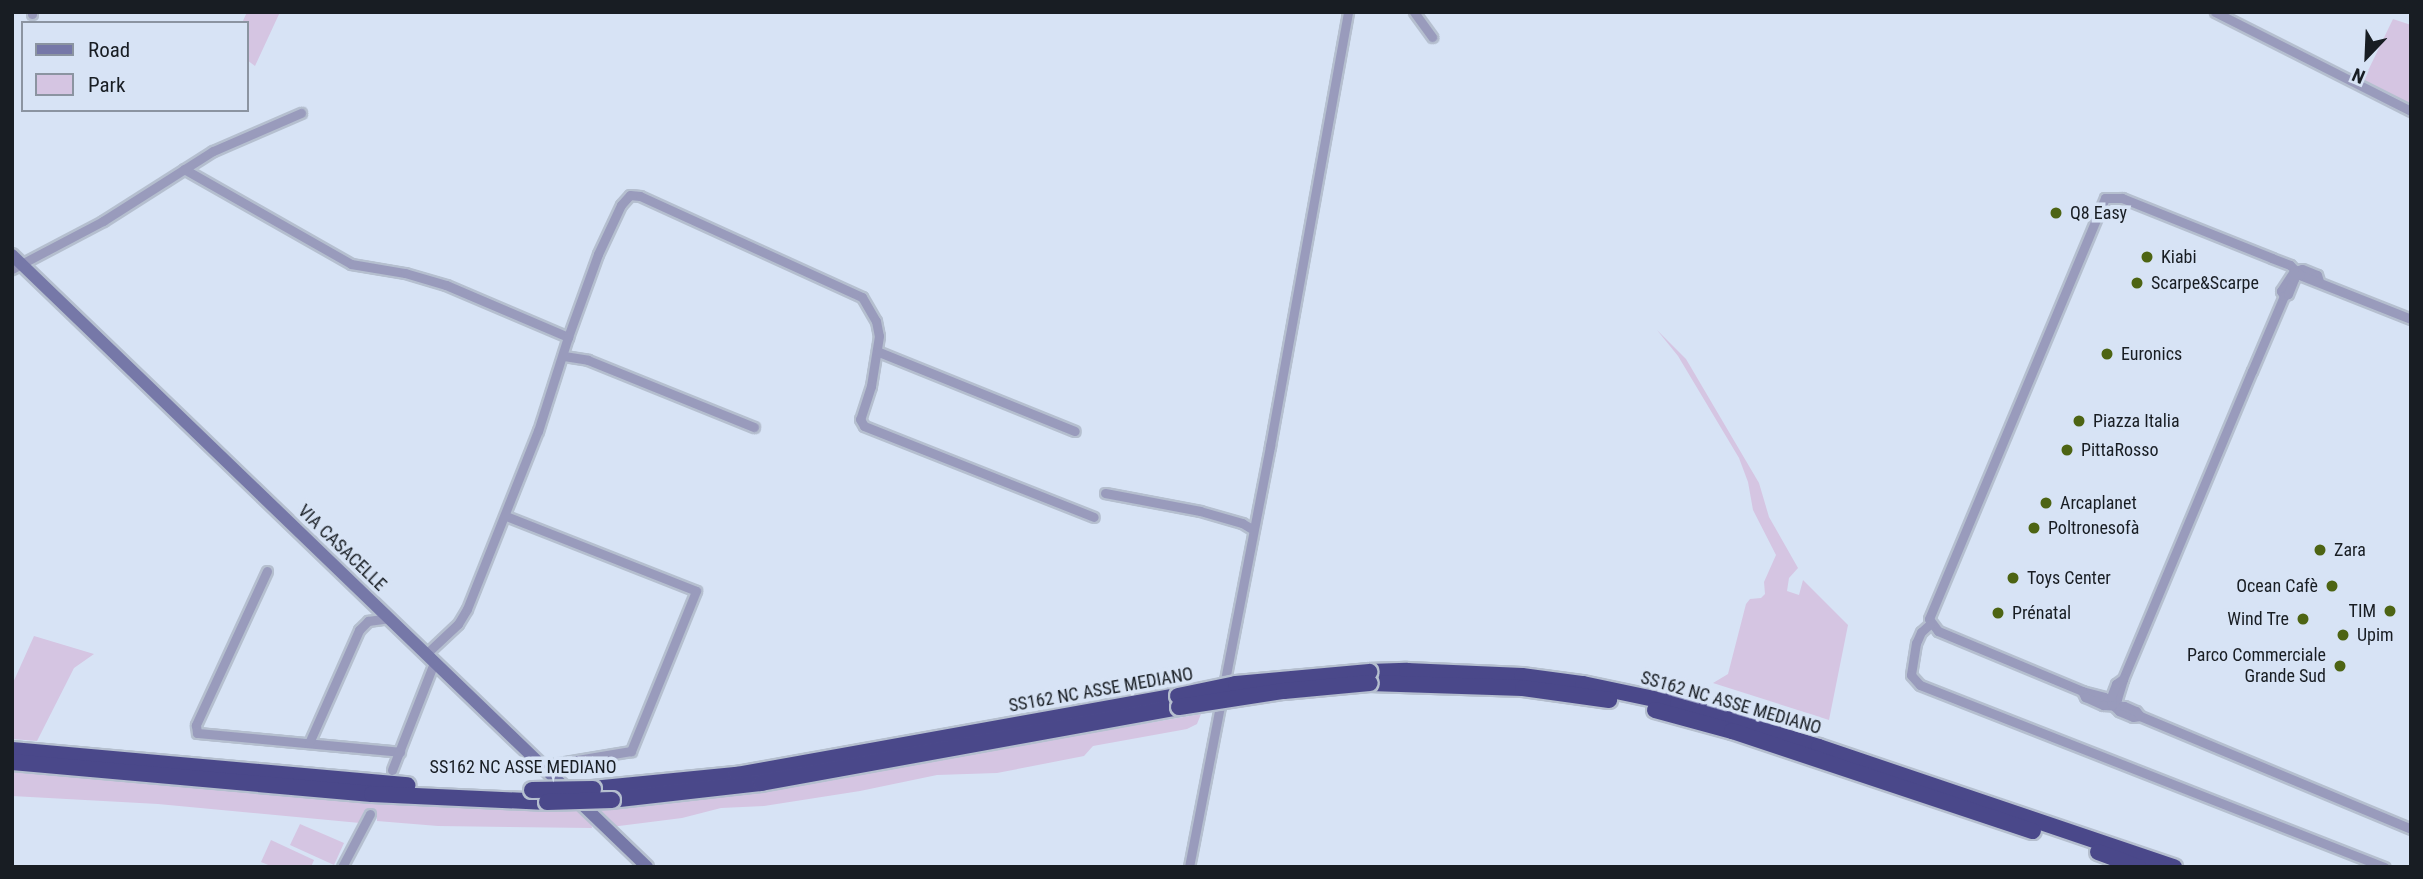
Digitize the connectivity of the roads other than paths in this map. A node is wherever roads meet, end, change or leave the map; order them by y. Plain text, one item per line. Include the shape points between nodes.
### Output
1 (1348, 12) edge
2 (1414, 12) edge
3 (2215, 12) edge
4 (1432, 37) dead end
5 (2411, 111) edge
6 (300, 113) dead end
7 (184, 169) junction
8 (15, 263) edge
9 (2294, 271) junction
10 (2411, 319) edge
11 (568, 337) junction
12 (879, 352) junction
13 (564, 356) junction
14 (754, 428) dead end
15 (1075, 431) dead end
16 (1105, 493) dead end
17 (506, 516) junction
18 (1094, 517) dead end
19 (1252, 529) junction
20 (267, 571) dead end
21 (390, 618) junction
22 (1930, 624) junction
23 (430, 659) junction
24 (1179, 701) junction
25 (2112, 705) junction
26 (309, 743) junction
27 (12, 750) edge
28 (400, 752) junction
29 (12, 762) edge
30 (541, 766) junction
31 (392, 770) dead end
32 (1945, 796) junction
33 (370, 814) dead end
34 (2411, 829) edge
35 (342, 867) edge
36 (647, 867) edge
37 (1189, 867) edge
38 (2138, 867) edge
39 (2174, 867) edge
40 (2385, 867) edge

1 - 19 street
2 - 4 street
3 - 5 street
6 - 7 street
7 - 8 street via 103,221
7 - 11 street via 351,264 446,285
8 - 21 street, VIA CASACELLE
9 - 10 street
9 - 22 street via 2122,198 2105,198 1931,612
9 - 25 street via 2123,679 2116,684
11 - 12 street via 598,254 630,195 862,297 876,321
11 - 13 street
12 - 15 street
12 - 18 street via 861,424
13 - 14 street via 588,360
13 - 17 street
16 - 19 street via 1200,510
17 - 23 street via 467,609
17 - 30 street via 696,591 631,751
19 - 37 street
20 - 26 street via 195,730 202,735
21 - 23 street, VIA CASACELLE
21 - 26 street via 368,621 359,630
22 - 25 street via 2082,691 2085,697
22 - 40 street via 1916,643 1912,675 1920,685
23 - 28 street
23 - 30 street, VIA CASACELLE
24 - 27 highway, SS162 NC ASSE MEDIANO, bridge via 737,775 593,789 399,785
24 - 29 highway, SS162 NC ASSE MEDIANO, bridge via 761,783 612,800 547,802 372,794
24 - 32 highway, SS162 NC ASSE MEDIANO, bridge via 1370,678 1529,683 1670,713 1818,752
25 - 34 street
26 - 28 street
28 - 31 street
30 - 36 street, VIA CASACELLE
32 - 38 highway, SS162 NC ASSE MEDIANO
32 - 39 highway, SS162 NC ASSE MEDIANO
33 - 35 street

